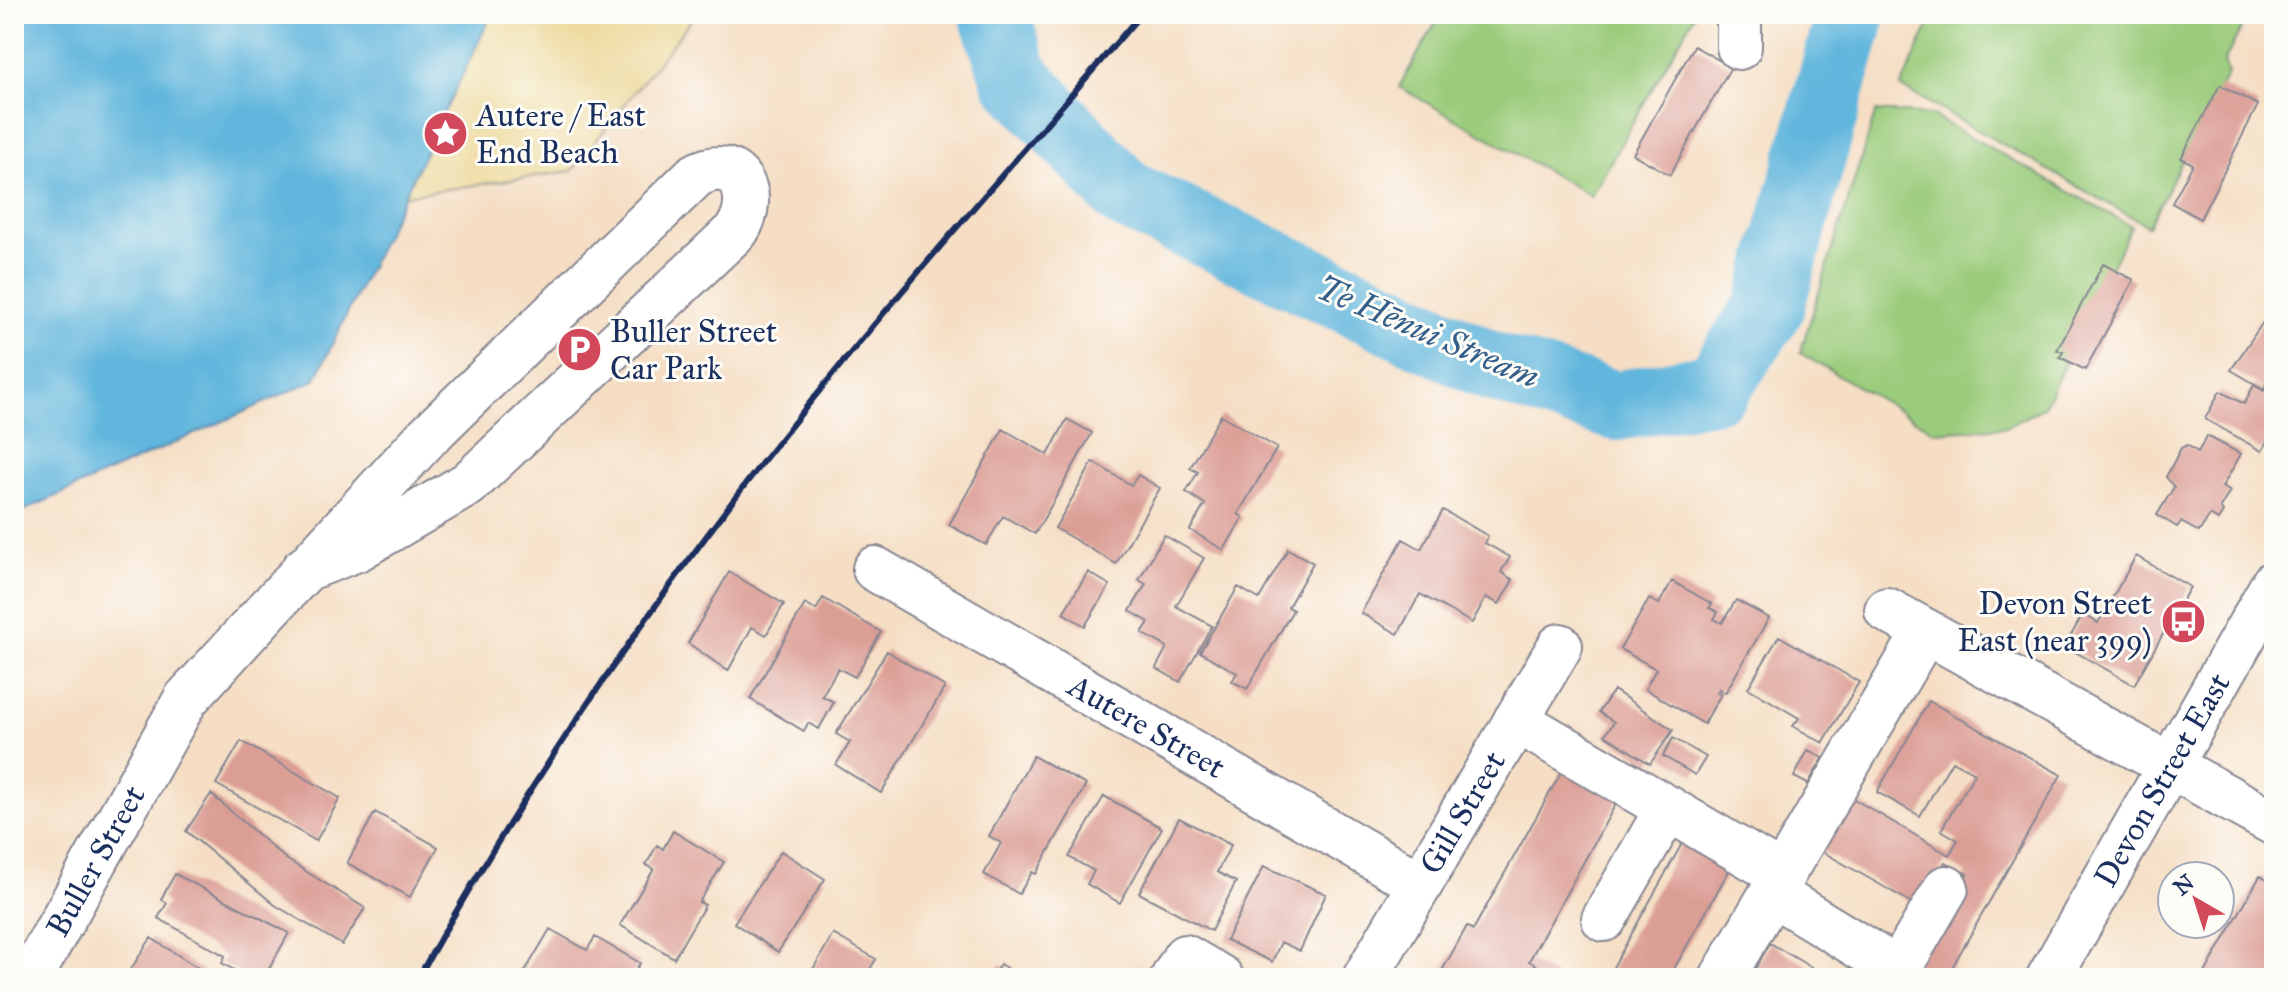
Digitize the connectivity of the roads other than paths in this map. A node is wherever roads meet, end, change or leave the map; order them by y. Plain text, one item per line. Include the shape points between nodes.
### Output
1 (875, 569) dead end
2 (303, 570) junction
3 (2274, 583) edge
4 (1887, 610) dead end
5 (1925, 632) junction
6 (1560, 646) dead end
7 (1516, 720) junction
8 (2170, 765) junction
9 (1668, 808) junction
10 (2274, 823) edge
11 (1420, 884) junction
12 (1777, 884) junction
13 (1946, 888) dead end
14 (1604, 919) dead end
15 (30, 978) edge
16 (1173, 978) edge
17 (1221, 978) edge
18 (1365, 978) edge
19 (1722, 978) edge
20 (2049, 978) edge

1 - 11 street, Autere Street
2 - 2 street, Buller Street via 427,437 695,176 708,168 724,169 745,185 746,215 737,230 468,484 357,549
2 - 15 street, Buller Street via 186,699
3 - 8 street, Devon Street East
4 - 5 street
5 - 8 street
5 - 12 street
6 - 7 street, Gill Street
7 - 9 street
7 - 11 street, Gill Street
8 - 10 street
8 - 20 street, Devon Street East
9 - 12 street
9 - 14 street
11 - 18 street, Gill Street
12 - 13 street via 1898,970
12 - 19 street
16 - 17 street via 1185,957

